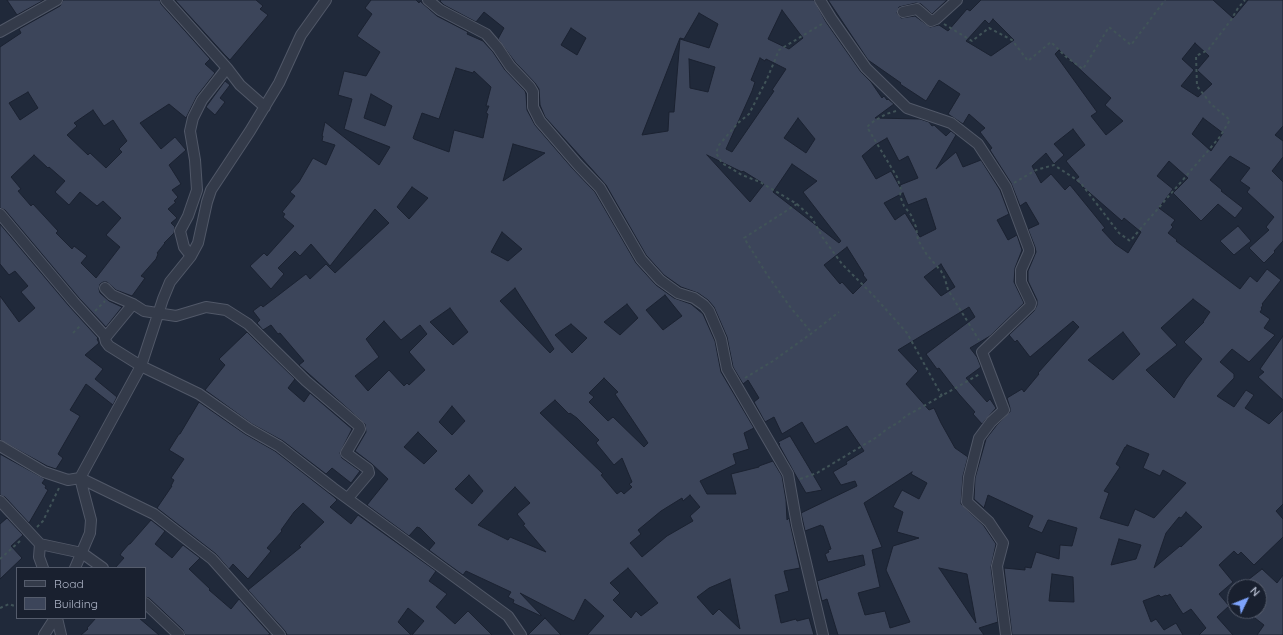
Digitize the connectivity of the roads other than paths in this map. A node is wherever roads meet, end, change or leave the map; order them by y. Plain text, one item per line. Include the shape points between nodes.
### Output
1 (57, 0) edge
2 (166, 0) edge
3 (326, 0) edge
4 (428, 0) edge
5 (820, 0) edge
6 (957, 0) edge
7 (902, 12) dead end
8 (0, 32) edge
9 (227, 68) junction
10 (264, 107) junction
11 (0, 214) edge
12 (191, 256) junction
13 (105, 288) dead end
14 (133, 304) junction
15 (159, 314) junction
16 (106, 337) junction
17 (141, 366) junction
18 (0, 446) edge
19 (80, 478) junction
20 (348, 498) junction
21 (0, 501) edge
22 (40, 544) junction
23 (82, 553) junction
24 (43, 567) edge
25 (76, 567) edge
26 (101, 567) edge
27 (146, 604) edge
28 (55, 619) edge
29 (56, 619) edge
30 (44, 635) edge
31 (61, 635) edge
32 (179, 635) edge
33 (280, 635) edge
34 (521, 635) edge
35 (823, 635) edge
36 (1006, 635) edge

1 - 8 street
2 - 9 street
3 - 10 street via 301,35 279,83
4 - 35 street via 440,10 486,34 530,87 533,92 533,108 540,121 600,188 641,259 660,280 707,308 721,339 727,369 788,474 797,525
5 - 36 street via 866,68 907,108 952,123 978,144 1006,187 1030,249 1021,270 1021,282 1031,305 982,352 1004,410 979,438 969,477 967,502 989,522 1003,543 997,566
6 - 7 street via 936,20 931,21 917,9
9 - 10 street via 240,85
9 - 12 street via 202,100 190,131 197,190 180,231 184,247
10 - 12 street via 211,190 198,243
11 - 16 street
12 - 15 street via 170,282
13 - 14 street via 112,295
14 - 15 street via 144,311
14 - 16 street
15 - 17 street
15 - 20 street via 176,316 206,307 226,310 248,324 306,381 357,424 360,429 346,453 368,468 369,473
16 - 17 street via 109,346
17 - 19 street
17 - 20 street via 199,394 249,430 279,446
18 - 19 street via 44,472 68,480
19 - 23 street via 91,520 90,533
19 - 33 street via 154,514 212,559
20 - 34 street via 508,616
21 - 22 street
22 - 23 street
22 - 24 street via 39,557
23 - 25 street
23 - 26 street
27 - 32 street
28 - 30 street
29 - 31 street

